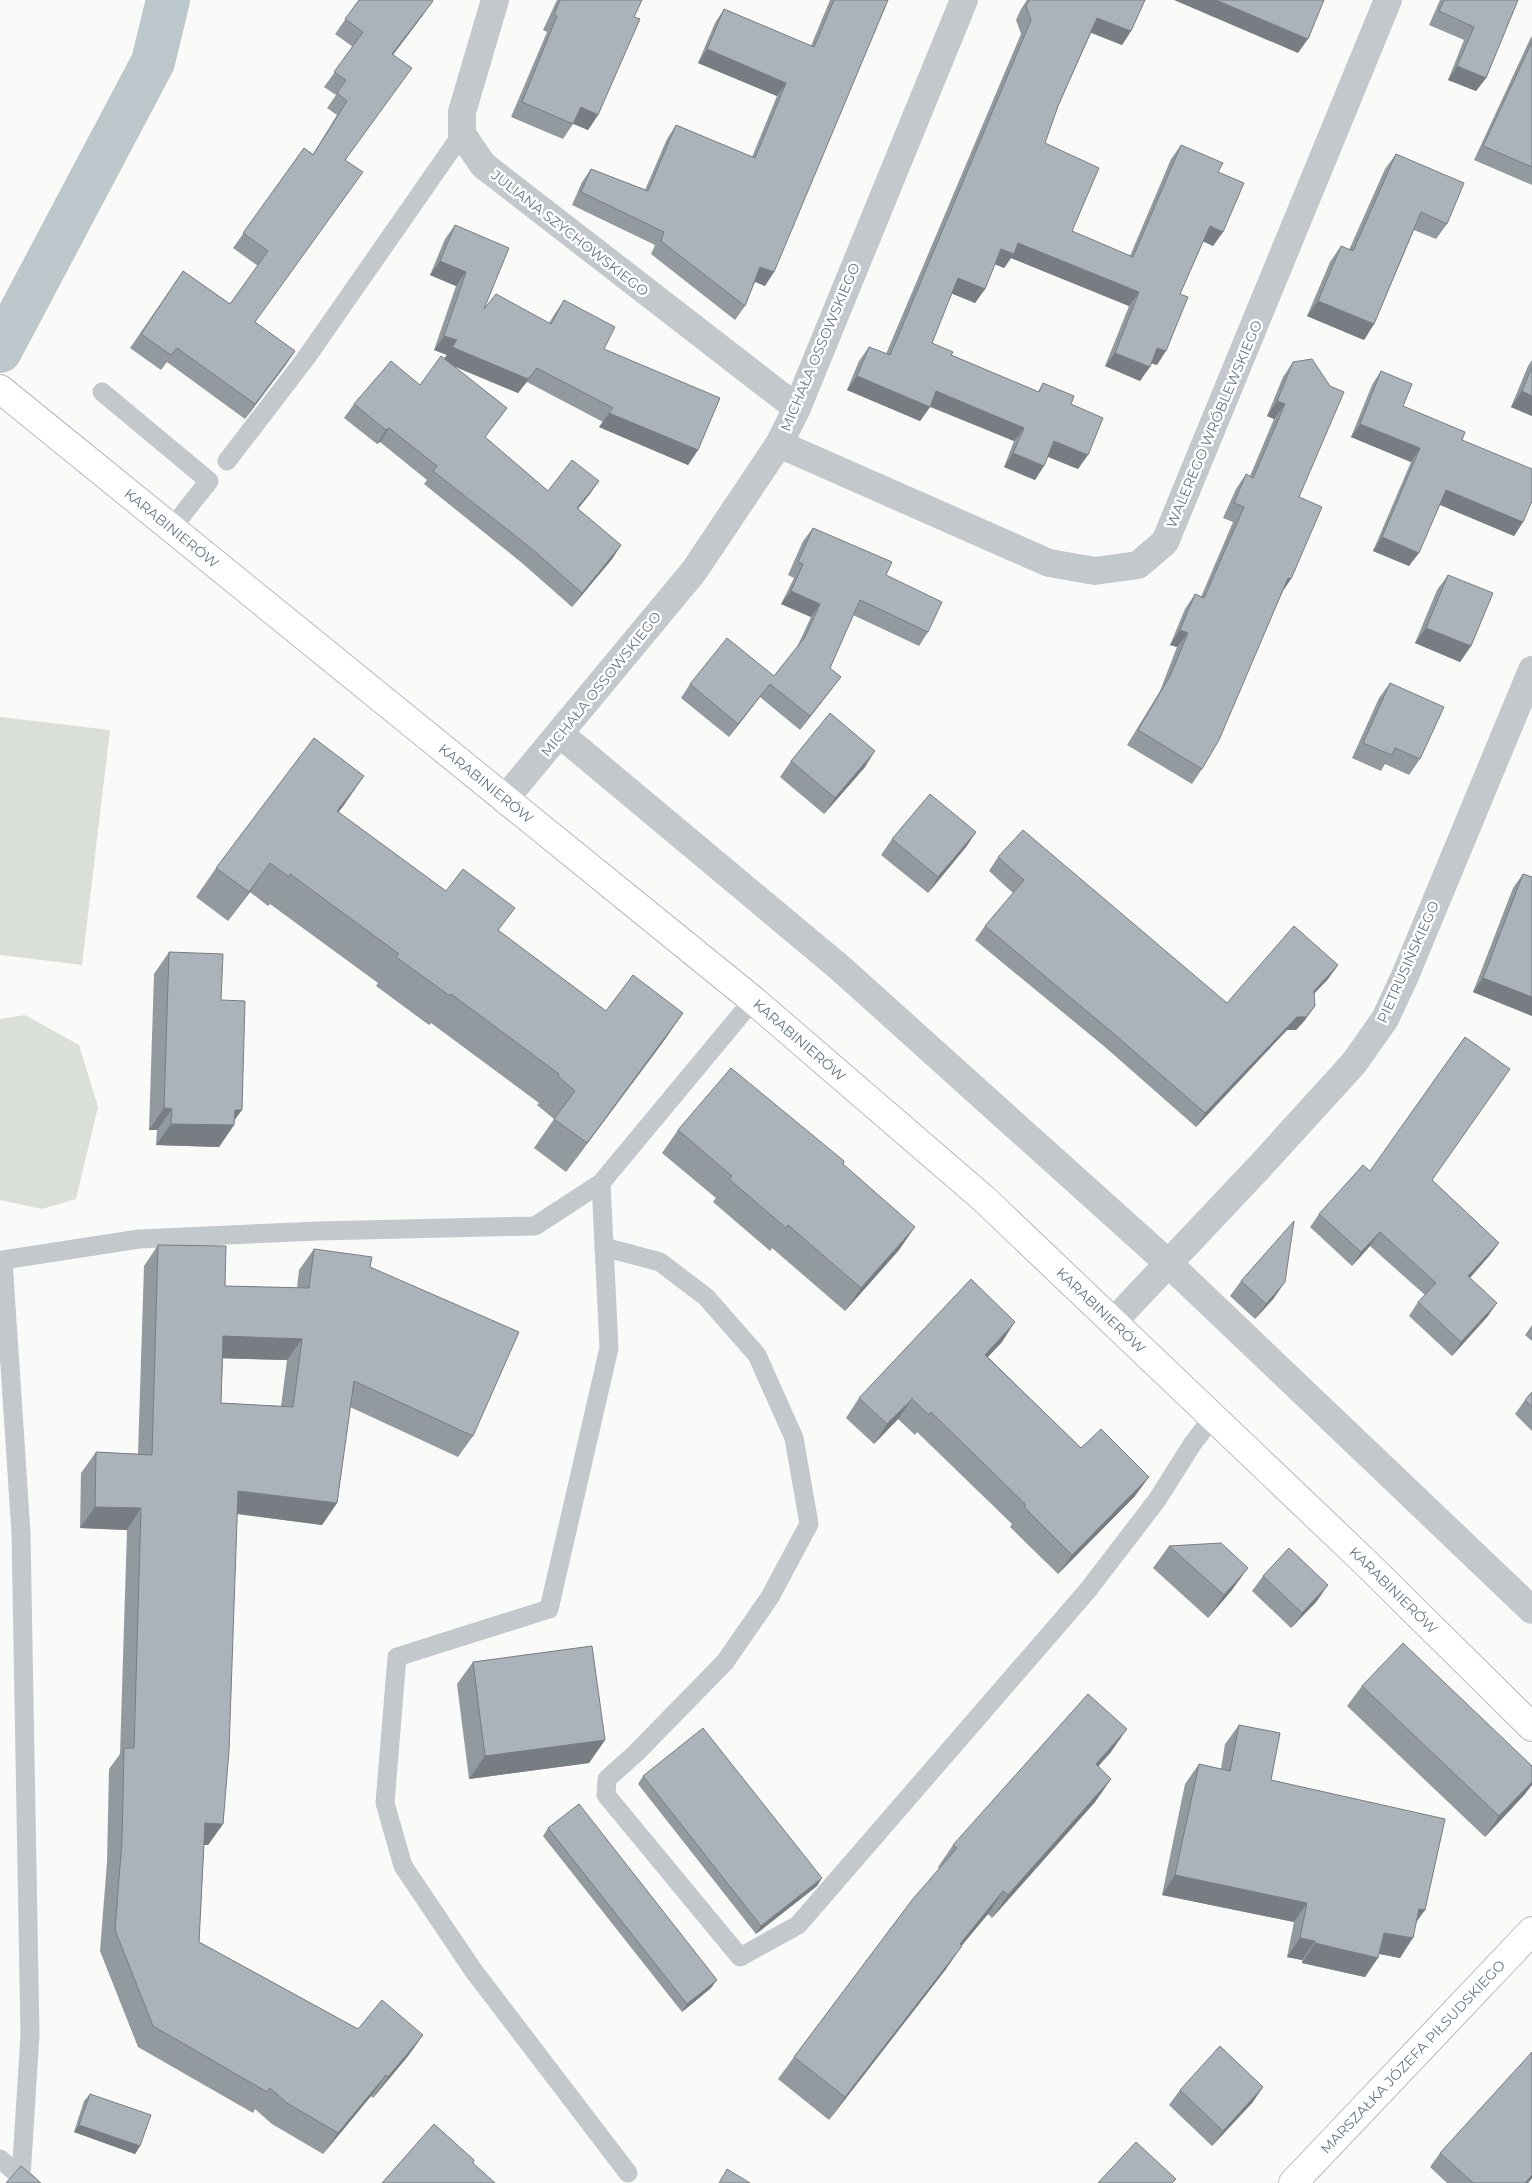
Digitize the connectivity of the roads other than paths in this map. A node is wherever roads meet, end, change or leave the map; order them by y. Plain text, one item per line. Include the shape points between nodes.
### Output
1 (495, 0) edge
2 (964, 0) edge
3 (1388, 0) edge
4 (462, 134) junction
5 (0, 389) edge
6 (102, 392) dead end
7 (796, 408) junction
8 (779, 444) junction
9 (226, 461) dead end
10 (171, 529) junction
11 (1532, 670) edge
12 (560, 734) junction
13 (504, 800) junction
14 (753, 1000) junction
15 (601, 1183) junction
16 (604, 1247) junction
17 (1168, 1263) junction
18 (1114, 1321) junction
19 (1214, 1416) junction
20 (1532, 1610) edge
21 (1532, 1727) edge
22 (1532, 1931) edge
23 (0, 2159) edge
24 (628, 2173) dead end
25 (25, 2180) edge
26 (1293, 2183) edge

1 - 4 street via 462,112
2 - 7 street, MICHAŁA OSSOWSKIEGO
3 - 8 street, WALEREGO WRÓBLEWSKIEGO via 1165,542 1138,565 1095,571 1049,563
4 - 7 street, JULIANA SZYCHOWSKIEGO via 483,165
4 - 9 lane via 306,358
5 - 10 main road, KARABINIERÓW
6 - 10 lane via 209,481
7 - 8 street, MICHAŁA OSSOWSKIEGO
8 - 12 street, MICHAŁA OSSOWSKIEGO via 694,571
10 - 13 main road, KARABINIERÓW
11 - 17 street, PIETRUSIŃSKIEGO via 1385,1019 1354,1063
12 - 13 street, MICHAŁA OSSOWSKIEGO
12 - 17 street via 839,967
13 - 14 main road, KARABINIERÓW
14 - 15 lane
14 - 18 main road, KARABINIERÓW via 984,1199
15 - 16 lane
15 - 25 lane via 535,1226 139,1239 3,1260 21,1543 30,2035
16 - 19 lane via 660,1262 706,1297 757,1355 794,1438 809,1524 774,1589 725,1662 608,1779 606,1795 740,1957 798,1925 1088,1590
16 - 24 lane via 609,1348 548,1609 397,1657 385,1803 403,1866 473,1970
17 - 18 street, PIETRUSIŃSKIEGO
17 - 20 street
18 - 19 main road, KARABINIERÓW
19 - 21 main road, KARABINIERÓW
22 - 26 main road, MARSZAŁKA JÓZEFA PIŁSUDSKIEGO
23 - 25 lane

